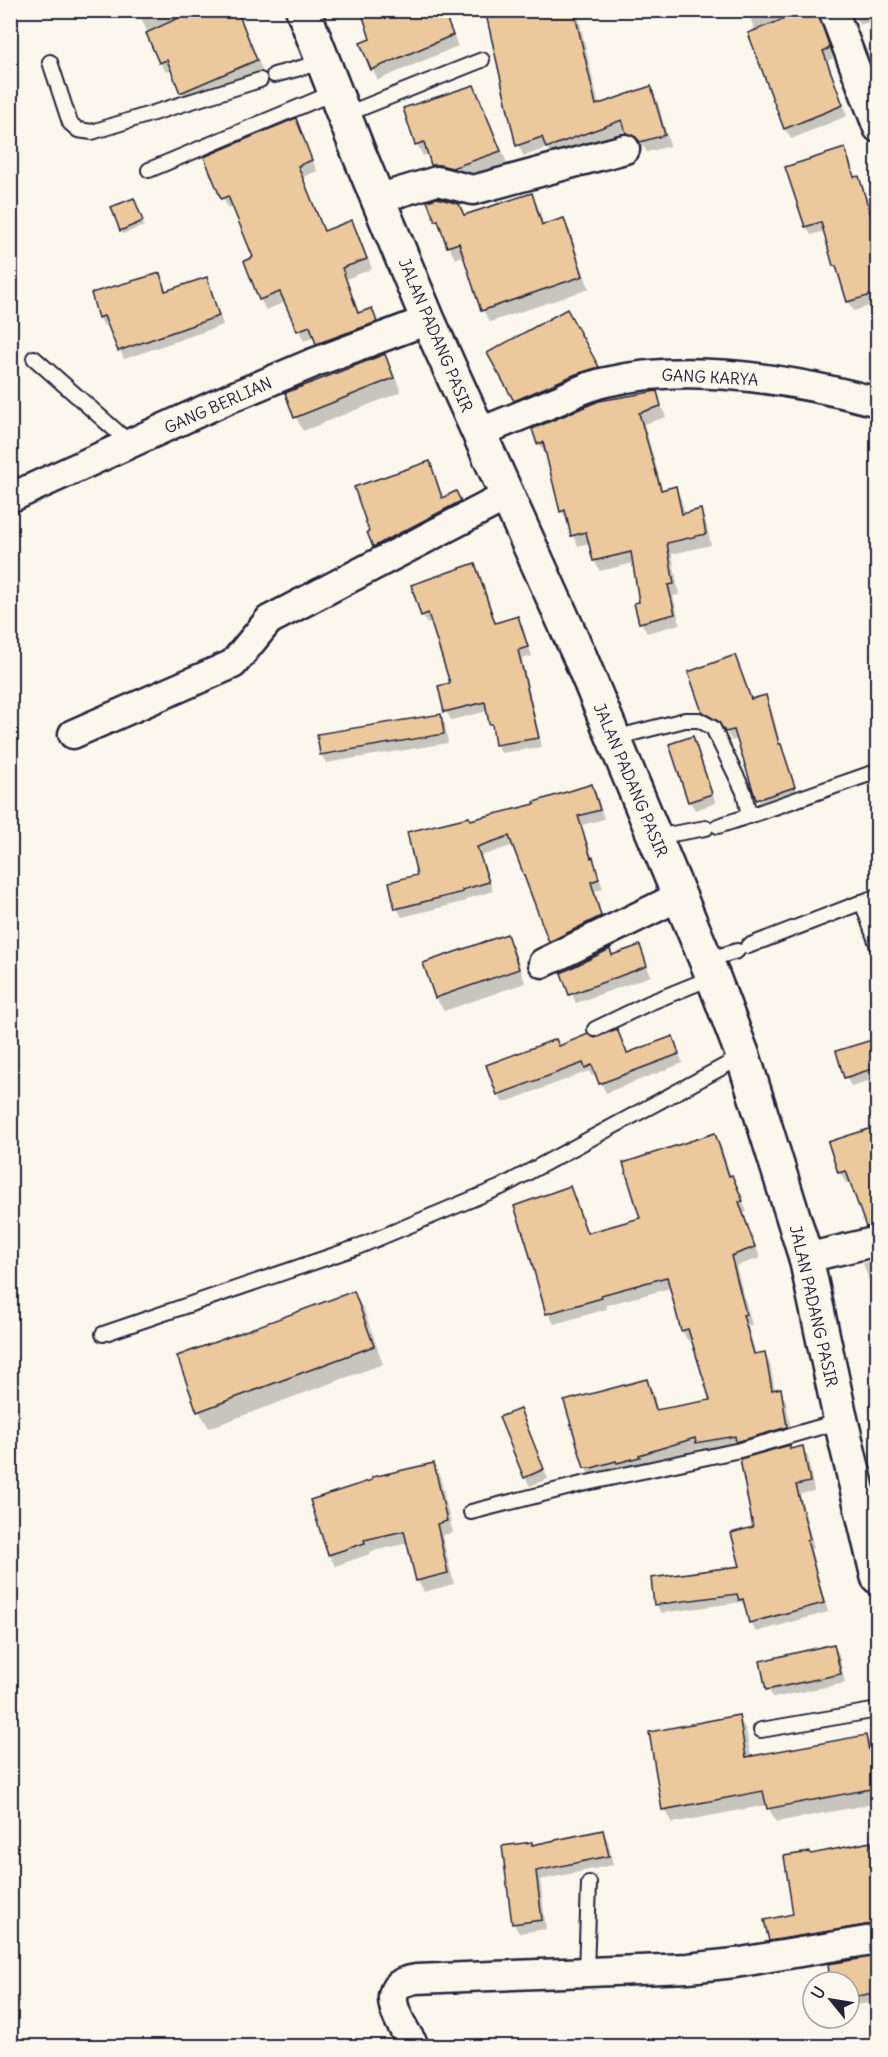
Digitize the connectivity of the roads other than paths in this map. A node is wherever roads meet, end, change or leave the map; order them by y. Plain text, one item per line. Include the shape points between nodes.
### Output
1 (303, 10) edge
2 (833, 10) edge
3 (483, 60) dead end
4 (50, 62) dead end
5 (323, 62) junction
6 (274, 75) dead end
7 (260, 80) dead end
8 (339, 104) junction
9 (878, 128) edge
10 (625, 149) dead end
11 (149, 170) dead end
12 (377, 199) junction
13 (428, 320) junction
14 (34, 358) dead end
15 (878, 402) edge
16 (478, 433) junction
17 (131, 444) junction
18 (507, 496) junction
19 (10, 498) edge
20 (74, 734) dead end
21 (614, 738) junction
22 (878, 771) edge
23 (748, 816) junction
24 (655, 837) junction
25 (680, 896) junction
26 (878, 896) edge
27 (862, 902) junction
28 (878, 947) edge
29 (543, 963) dead end
30 (710, 968) junction
31 (595, 1029) dead end
32 (743, 1056) junction
33 (878, 1241) edge
34 (806, 1258) junction
35 (103, 1334) dead end
36 (841, 1421) junction
37 (471, 1512) dead end
38 (878, 1577) edge
39 (878, 1710) edge
40 (761, 1730) dead end
41 (589, 1883) dead end
42 (878, 1939) edge
43 (586, 1972) junction
44 (414, 2046) edge

1 - 5 highway, JALAN PADANG PASIR
2 - 9 street
3 - 8 lane
4 - 7 lane via 70,123 78,130 93,132
5 - 6 lane
5 - 8 highway, JALAN PADANG PASIR
8 - 11 lane
8 - 12 highway, JALAN PADANG PASIR
10 - 12 street via 473,190 436,181
12 - 13 highway, JALAN PADANG PASIR
13 - 16 highway, JALAN PADANG PASIR
13 - 17 street, GANG BERLIAN via 302,367
14 - 17 lane
15 - 16 street, GANG KARYA via 781,382 668,373 604,382
16 - 18 highway, JALAN PADANG PASIR
17 - 19 street, GANG BERLIAN
18 - 20 street via 269,620 233,664
18 - 21 highway, JALAN PADANG PASIR
21 - 23 lane via 685,720 699,720 713,728 744,792
21 - 24 highway, JALAN PADANG PASIR
22 - 23 lane
23 - 24 lane
24 - 25 highway, JALAN PADANG PASIR
25 - 29 street
25 - 30 highway, JALAN PADANG PASIR
26 - 27 lane
27 - 28 lane
27 - 30 lane via 742,949
30 - 31 lane
30 - 32 highway, JALAN PADANG PASIR
32 - 34 highway, JALAN PADANG PASIR
32 - 35 lane via 501,1187 356,1248
33 - 34 street
34 - 36 highway, JALAN PADANG PASIR
36 - 37 lane via 740,1450
36 - 38 highway, JALAN PADANG PASIR
39 - 40 lane
41 - 43 lane
42 - 43 street via 735,1963
43 - 44 street via 416,1979 402,1983 394,1991 392,2003

